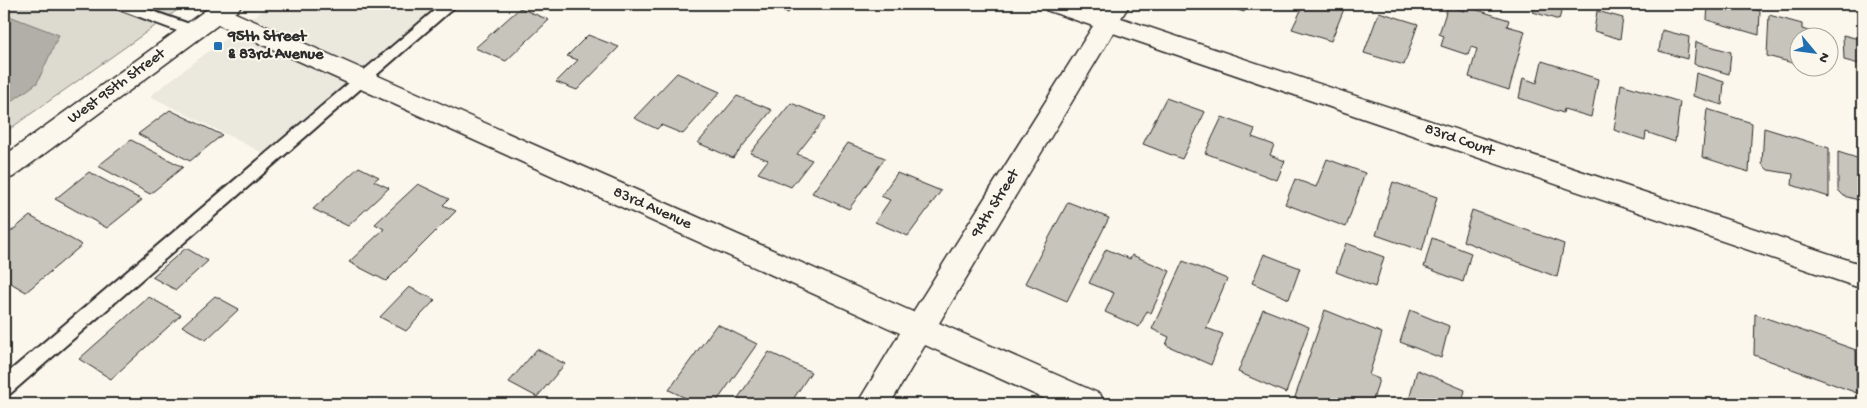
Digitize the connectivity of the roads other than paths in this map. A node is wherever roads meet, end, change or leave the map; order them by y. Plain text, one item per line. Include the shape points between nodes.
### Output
1 (118, 4) edge
2 (451, 4) edge
3 (1054, 4) edge
4 (223, 9) edge
5 (1113, 13) edge
6 (193, 31) junction
7 (361, 80) junction
8 (4, 170) edge
9 (1863, 277) edge
10 (920, 328) junction
11 (4, 387) edge
12 (873, 404) edge
13 (1089, 404) edge

1 - 6 lane
2 - 7 lane
3 - 5 street, 83rd Court
4 - 6 street, West 95th Street
4 - 7 street, 83rd Avenue
5 - 9 street, 83rd Court
5 - 10 street, 94th Street
6 - 8 street, West 95th Street
7 - 10 street, 83rd Avenue
7 - 11 lane
10 - 12 street, 94th Street
10 - 13 street, 83rd Avenue

